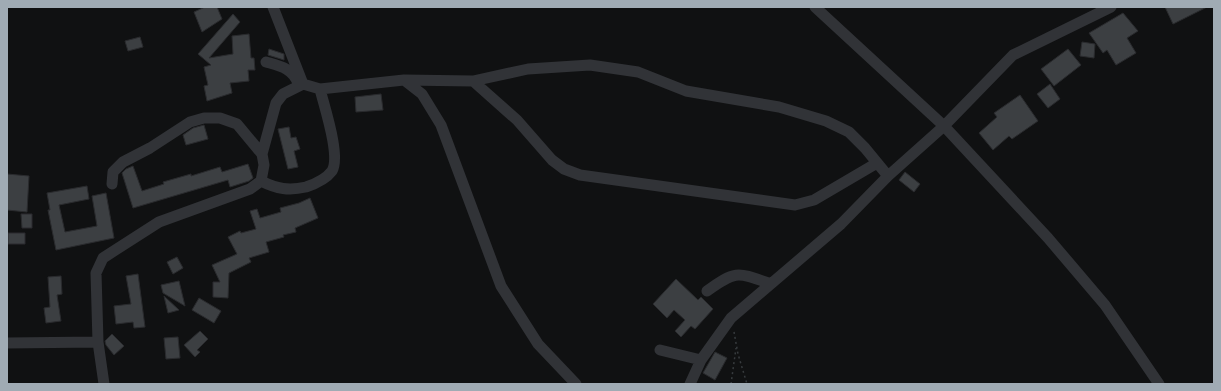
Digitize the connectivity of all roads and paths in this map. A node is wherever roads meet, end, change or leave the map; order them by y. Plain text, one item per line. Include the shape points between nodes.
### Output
1 (273, 7) edge
2 (815, 7) edge
3 (1111, 7) edge
4 (266, 62) dead end
5 (404, 80) junction
6 (473, 81) junction
7 (301, 85) junction
8 (320, 89) junction
9 (944, 126) junction
10 (262, 154) junction
11 (877, 163) junction
12 (888, 176) junction
13 (261, 181) junction
14 (112, 184) dead end
15 (771, 284) junction
16 (707, 291) dead end
17 (731, 318) junction
18 (98, 342) junction
19 (7, 343) edge
20 (736, 346) junction
21 (660, 350) dead end
22 (701, 360) junction
23 (104, 384) edge
24 (576, 384) edge
25 (690, 384) edge
26 (732, 384) edge
27 (747, 384) edge
28 (1159, 384) edge

1 - 7 street
2 - 9 street
3 - 9 street via 1013,55
4 - 7 street via 286,68
5 - 6 street
5 - 8 street
5 - 24 street via 422,94 441,125 501,286 538,344
6 - 11 street via 528,69 569,66 590,65 638,72 686,91 779,107 826,121 848,132
6 - 11 street via 517,120 552,160 564,169 580,175 795,205 814,200
7 - 8 street
7 - 10 street via 283,94 276,103
8 - 13 street via 334,150 332,170 326,178 300,188 274,188
9 - 12 street
9 - 28 street via 1048,238 1105,305
10 - 13 street via 264,165
10 - 14 street via 237,124 220,118 204,118 190,122 123,162 113,172
11 - 12 street
12 - 15 street via 841,224
13 - 18 street via 250,189 159,222 102,258 96,273
15 - 16 street via 746,275 729,276
15 - 17 street
17 - 20 path
17 - 22 street
18 - 19 street
18 - 23 street
20 - 26 path
20 - 27 path
21 - 22 street
22 - 25 street

